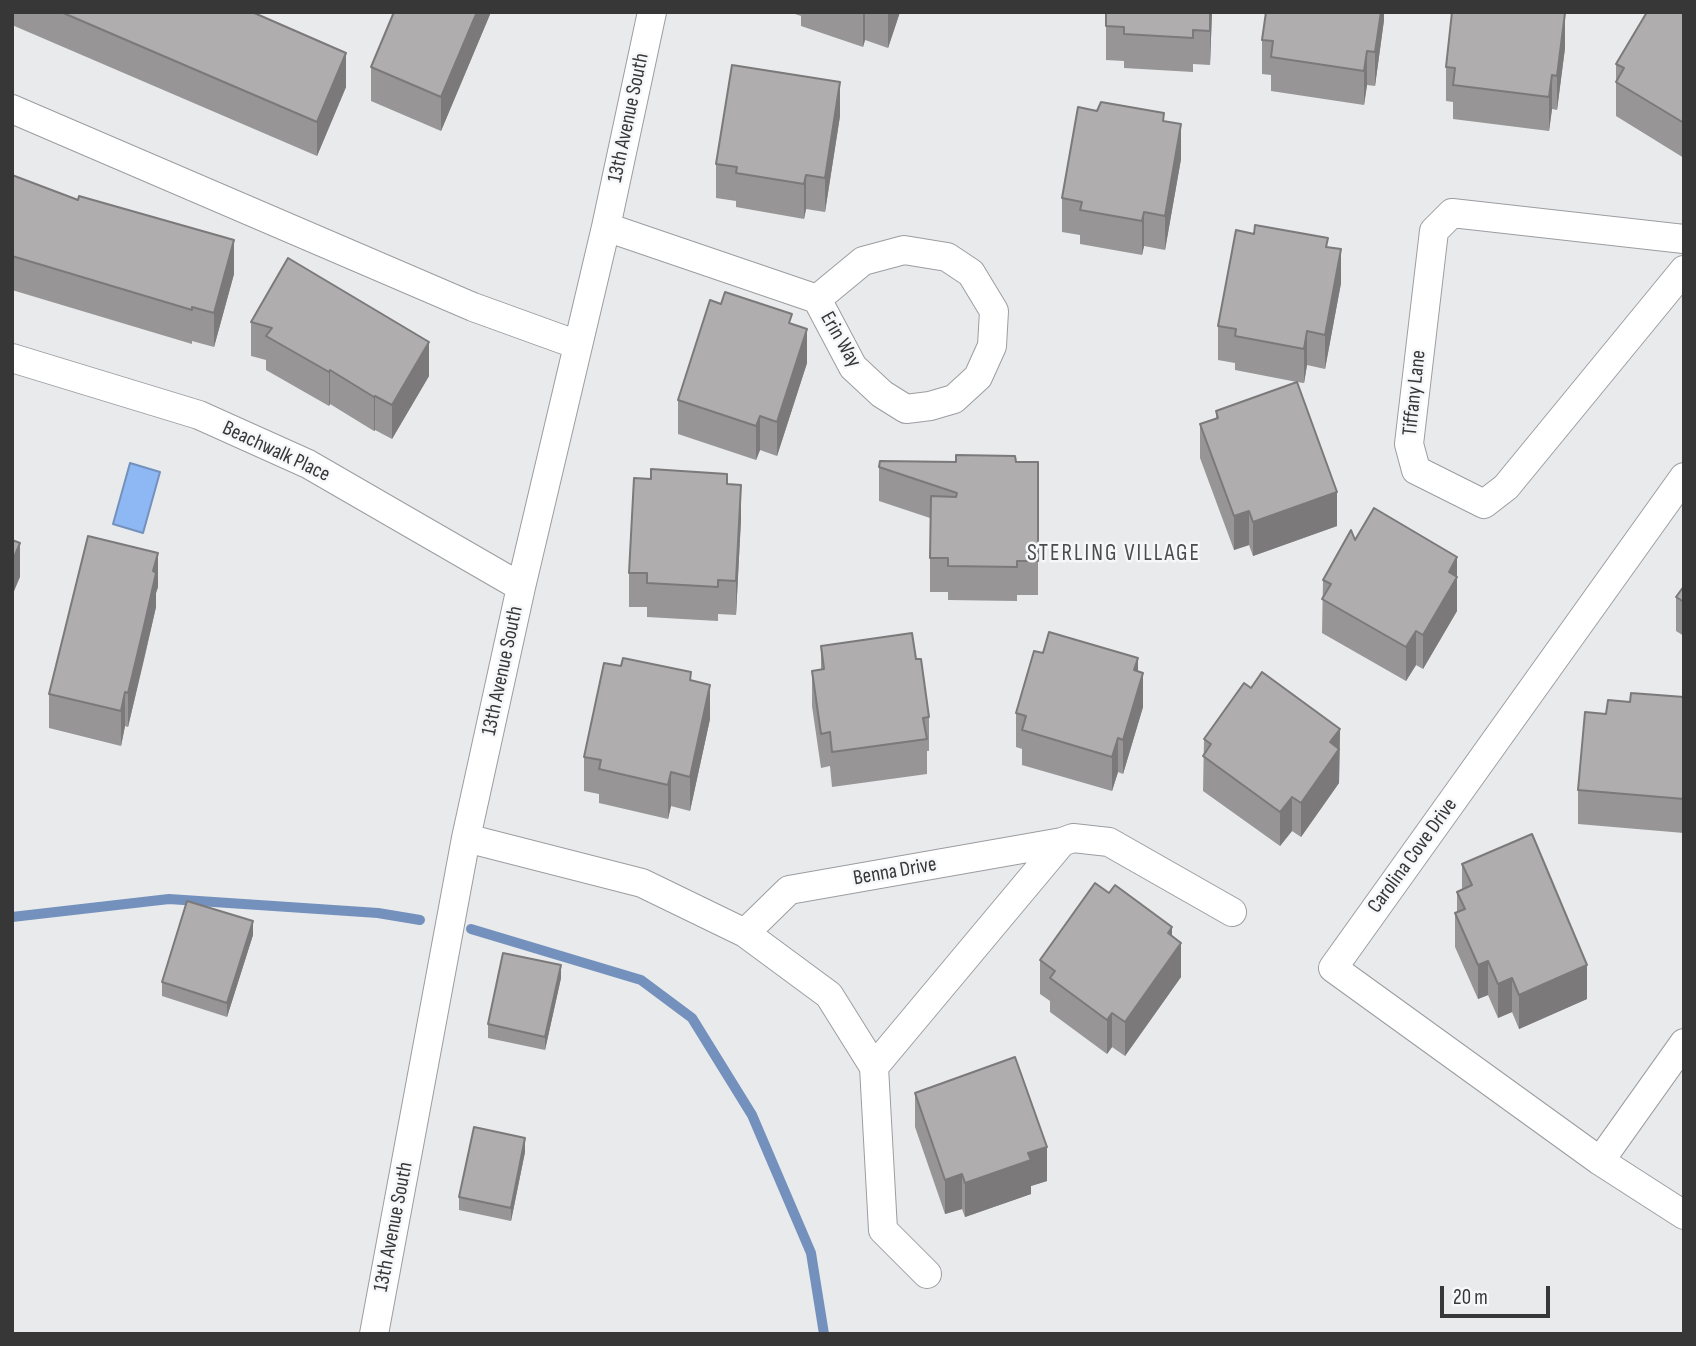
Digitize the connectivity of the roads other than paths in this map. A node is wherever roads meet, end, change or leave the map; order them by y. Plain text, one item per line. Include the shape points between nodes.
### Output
1 (652, 12) edge
2 (12, 109) edge
3 (606, 227) junction
4 (1684, 239) edge
5 (1684, 270) edge
6 (817, 299) junction
7 (578, 345) junction
8 (12, 358) edge
9 (1684, 477) edge
10 (521, 587) junction
11 (467, 838) junction
12 (1062, 842) junction
13 (1232, 912) dead end
14 (744, 933) junction
15 (1684, 1043) edge
16 (874, 1067) junction
17 (1600, 1161) junction
18 (1684, 1215) edge
19 (927, 1274) dead end
20 (374, 1334) edge

1 - 3 street, 13th Avenue South
2 - 7 street via 473,307
3 - 6 street, Erin Way
3 - 7 street, 13th Avenue South
4 - 5 street, Tiffany Lane via 1452,214 1434,231 1409,444 1416,470 1484,504 1506,487
6 - 6 street, Erin Way via 853,367 906,409 954,399 978,377 992,346 994,311 971,274 947,257 904,250 863,261
7 - 10 street, 13th Avenue South
8 - 10 street, Beachwalk Place via 199,415 308,464
9 - 17 street, Carolina Cove Drive via 1334,968
10 - 11 street, 13th Avenue South
11 - 14 street via 642,883
11 - 20 street, 13th Avenue South
12 - 13 street, Benna Drive via 1073,838 1109,842
12 - 14 street, Benna Drive via 789,890
12 - 16 street
14 - 16 street via 830,995
15 - 17 street
16 - 19 street via 883,1230
17 - 18 street

